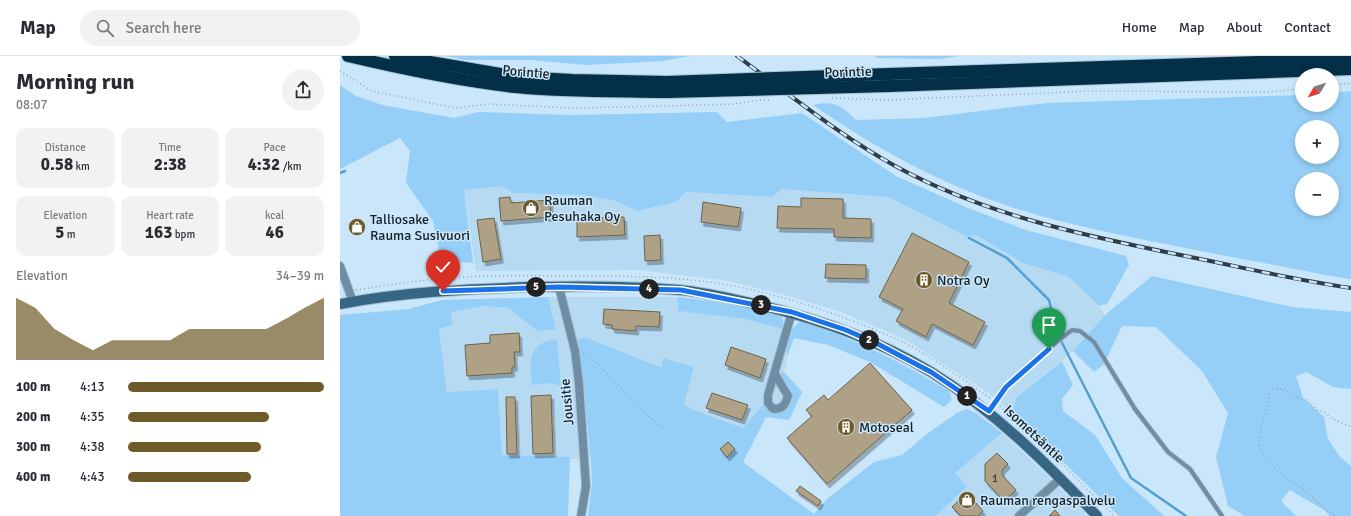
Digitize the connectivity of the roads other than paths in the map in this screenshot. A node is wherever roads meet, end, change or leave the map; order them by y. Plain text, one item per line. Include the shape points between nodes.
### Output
1 (348, 56) edge
2 (395, 56) edge
3 (1351, 59) edge
4 (1351, 69) edge
5 (889, 80) junction
6 (667, 87) junction
7 (340, 266) edge
8 (559, 287) junction
9 (353, 302) junction
10 (340, 304) edge
11 (792, 312) junction
12 (775, 374) dead end
13 (989, 411) junction
14 (1061, 478) junction
15 (581, 516) edge
16 (1019, 516) edge
17 (1097, 516) edge
18 (1222, 516) edge

1 - 6 highway, Porintie via 397,68 516,87 573,91
2 - 6 highway, Porintie via 518,77
3 - 5 highway, Porintie
4 - 5 highway, Porintie
5 - 6 highway, Porintie, bridge
7 - 9 street
8 - 9 main road, Isometsäntie via 418,292
8 - 11 main road, Isometsäntie via 681,290
8 - 15 street, Jousitie via 575,351 585,455 586,486
9 - 10 main road, Isometsäntie
11 - 12 street
11 - 13 main road, Isometsäntie via 878,344 931,372
13 - 14 main road, Isometsäntie
13 - 18 lane via 1006,387 1060,339 1072,330 1080,331 1094,342 1135,409 1168,452 1190,469
14 - 16 street
14 - 17 main road, Isometsäntie

